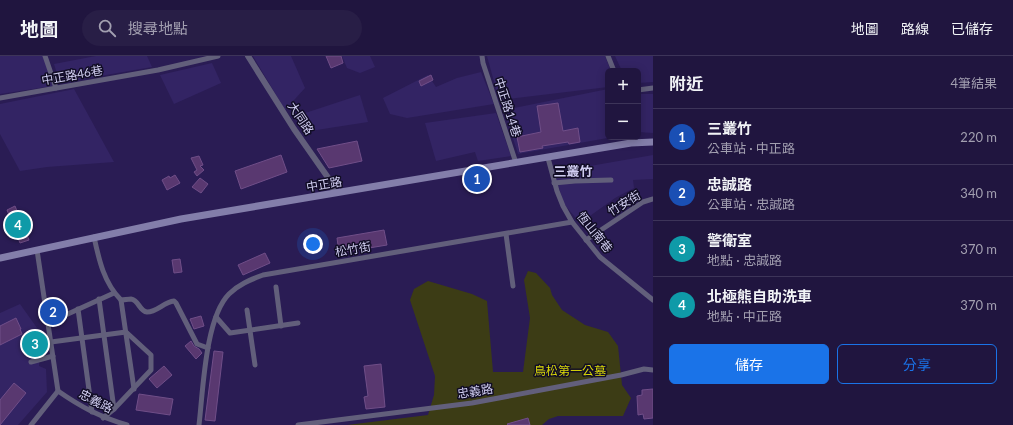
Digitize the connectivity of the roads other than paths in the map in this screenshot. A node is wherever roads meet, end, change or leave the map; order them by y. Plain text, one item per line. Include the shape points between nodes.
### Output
1 (45, 56) edge
2 (218, 56) edge
3 (248, 56) edge
4 (482, 56) edge
5 (608, 56) edge
6 (613, 68) edge
7 (56, 88) junction
8 (653, 88) edge
9 (641, 90) edge
10 (0, 98) edge
11 (631, 140) edge
12 (653, 142) edge
13 (548, 158) junction
14 (516, 163) junction
15 (611, 180) dead end
16 (554, 183) junction
17 (335, 193) junction
18 (653, 199) edge
19 (572, 222) junction
20 (506, 234) junction
21 (94, 237) junction
22 (586, 240) junction
23 (36, 250) junction
24 (0, 258) edge
25 (513, 286) dead end
26 (276, 287) dead end
27 (114, 293) junction
28 (99, 299) junction
29 (121, 300) junction
30 (653, 300) edge
31 (78, 309) junction
32 (247, 310) dead end
33 (216, 317) junction
34 (48, 323) junction
35 (298, 323) dead end
36 (281, 326) junction
37 (250, 330) junction
38 (126, 332) junction
39 (104, 334) junction
40 (81, 338) junction
41 (51, 342) junction
42 (208, 348) junction
43 (53, 356) junction
44 (32, 362) dead end
45 (255, 365) dead end
46 (653, 370) edge
47 (134, 389) junction
48 (58, 391) junction
49 (114, 410) junction
50 (92, 412) junction
51 (104, 418) junction
52 (31, 425) edge
53 (127, 425) edge
54 (199, 425) edge
55 (298, 425) edge

1 - 7 street
2 - 7 street, 中正路46巷 via 158,70
3 - 17 street, 大同路 via 330,179
4 - 14 street, 中正路14巷
5 - 6 street
7 - 10 street, 中正路46巷
8 - 9 street
11 - 12 main road, 中正路
11 - 13 main road, 中正路
13 - 14 main road, 中正路
13 - 16 street, 恆山南巷
14 - 17 main road, 中正路
15 - 16 street
16 - 19 street, 恆山南巷
17 - 21 main road, 中正路 via 181,219
18 - 22 street, 竹安街 via 643,202
19 - 20 street, 松竹街
19 - 22 street, 恆山南巷
20 - 25 street
20 - 33 street, 松竹街 via 263,275 243,282 228,295
21 - 23 main road, 中正路
21 - 27 street via 103,274
22 - 30 street, 恆山南巷 via 600,257
23 - 24 main road, 中正路
23 - 34 street
26 - 36 street
27 - 28 street
27 - 29 street
28 - 31 street
28 - 39 street
29 - 38 street
29 - 42 street via 136,301 146,312 152,312 174,300 197,344
31 - 34 street
31 - 40 street
32 - 37 street
33 - 37 street via 230,333
33 - 42 street, 松竹街
34 - 41 street
35 - 36 street
36 - 37 street
37 - 45 street
38 - 39 street
38 - 47 street
38 - 47 street via 151,355 151,370
39 - 40 street
39 - 49 street
40 - 41 street
40 - 50 street
41 - 43 street
42 - 54 street, 松竹街
43 - 44 street
43 - 48 street
46 - 55 street, 忠義路 via 644,369 472,403
47 - 49 street
48 - 50 street, 忠義路
48 - 52 street
49 - 51 street
50 - 51 street, 忠義路
51 - 53 street, 忠義路

